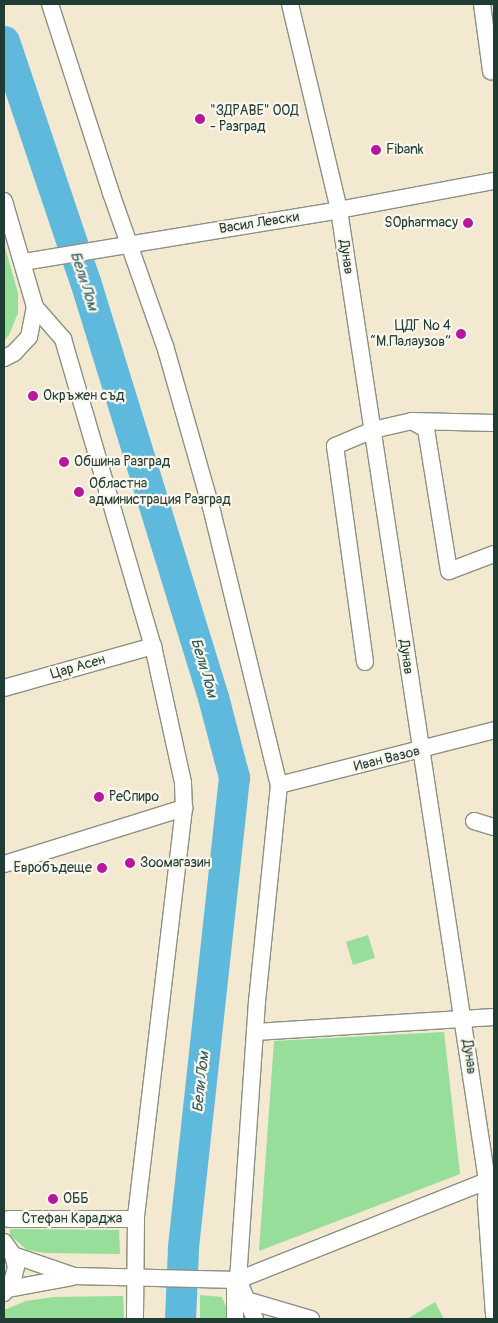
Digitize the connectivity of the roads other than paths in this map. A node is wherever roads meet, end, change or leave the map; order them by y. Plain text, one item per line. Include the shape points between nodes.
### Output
1 (50, 4) edge
2 (290, 4) edge
3 (482, 4) edge
4 (491, 71) dead end
5 (494, 180) edge
6 (4, 201) edge
7 (339, 210) junction
8 (129, 243) junction
9 (23, 262) junction
10 (35, 307) junction
11 (4, 358) edge
12 (412, 421) junction
13 (494, 422) edge
14 (373, 430) junction
15 (494, 554) edge
16 (153, 646) junction
17 (365, 662) dead end
18 (4, 688) edge
19 (494, 730) edge
20 (420, 751) junction
21 (279, 785) junction
22 (184, 808) junction
23 (474, 821) dead end
24 (494, 827) edge
25 (4, 864) edge
26 (494, 1016) edge
27 (463, 1018) junction
28 (255, 1032) junction
29 (491, 1181) edge
30 (136, 1218) junction
31 (9, 1219) dead end
32 (8, 1248) edge
33 (74, 1276) junction
34 (135, 1278) junction
35 (236, 1279) junction
36 (6, 1291) edge
37 (246, 1300) junction
38 (494, 1315) edge
39 (136, 1319) edge
40 (235, 1319) edge
41 (254, 1319) edge
42 (311, 1319) edge

1 - 8 street
2 - 7 street, Дунав
3 - 4 street
5 - 7 street, Васил Левски
6 - 9 street
7 - 8 street, Васил Левски
7 - 14 street, Дунав
8 - 9 street, Васил Левски
8 - 21 street via 165,346 212,511
9 - 10 street
10 - 11 street via 29,337 14,353
10 - 16 street via 63,338
12 - 13 street
12 - 14 street
12 - 15 street via 426,429 449,571
14 - 17 street via 335,446
14 - 20 street, Дунав
16 - 18 street, Цар Асен
16 - 22 street via 183,783
19 - 20 street, Иван Вазов
20 - 21 street, Иван Вазов
20 - 27 street, Дунав
21 - 28 street
22 - 25 street
22 - 30 street
23 - 24 street
26 - 27 street
27 - 28 street
27 - 29 street, Дунав
28 - 35 street
29 - 35 street
29 - 38 street, Дунав via 486,1203
30 - 31 street, Стефан Караджа
30 - 34 street
32 - 33 street
32 - 36 street via 16,1267 14,1279
33 - 34 street
33 - 36 street
34 - 35 street
34 - 39 street
35 - 37 street
35 - 40 street
37 - 41 street
37 - 42 street

